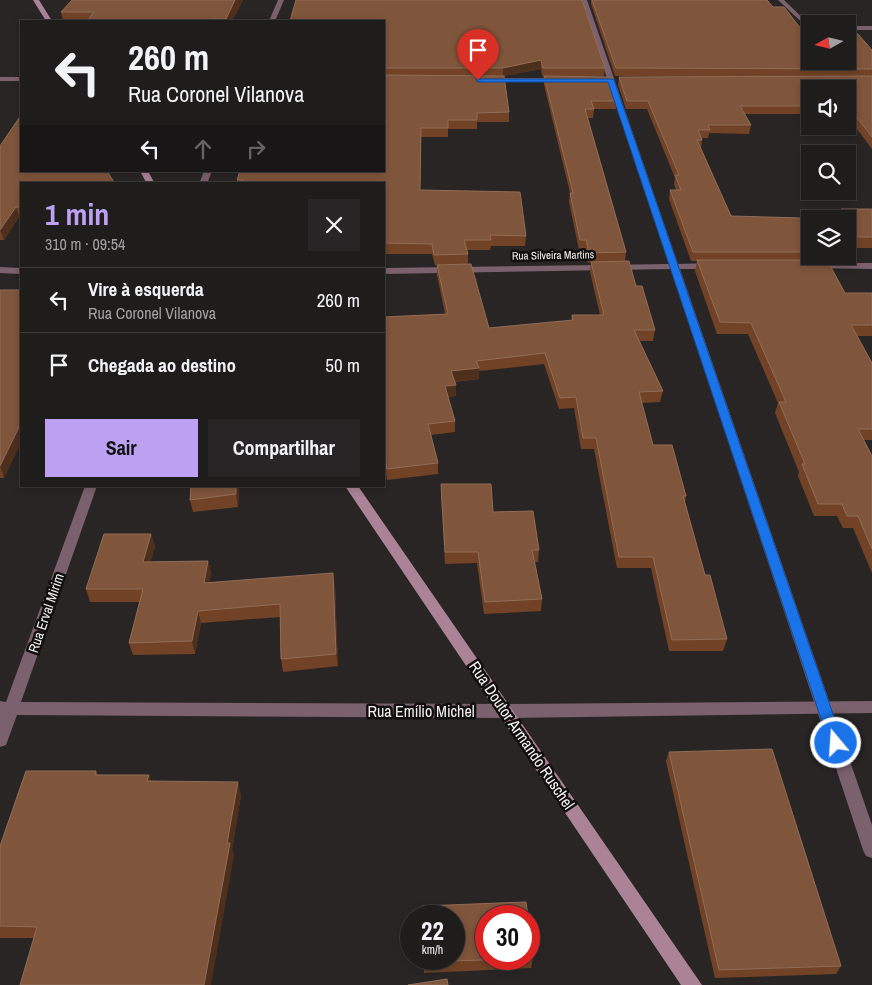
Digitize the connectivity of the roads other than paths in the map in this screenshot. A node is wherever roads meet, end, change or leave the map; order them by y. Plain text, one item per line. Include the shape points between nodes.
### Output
1 (36, 0) edge
2 (280, 0) edge
3 (584, 0) edge
4 (781, 0) edge
5 (801, 19) edge
6 (48, 20) edge
7 (272, 20) edge
8 (856, 28) edge
9 (872, 28) edge
10 (0, 79) edge
11 (20, 79) edge
12 (482, 80) edge
13 (571, 80) edge
14 (672, 266) junction
15 (722, 266) edge
16 (802, 266) edge
17 (872, 266) edge
18 (0, 270) edge
19 (20, 271) edge
20 (385, 271) edge
21 (91, 487) edge
22 (352, 487) edge
23 (824, 707) junction
24 (872, 707) edge
25 (6, 708) edge
26 (506, 711) junction
27 (0, 740) edge
28 (872, 850) edge
29 (692, 985) edge

1 - 6 main road
2 - 7 street
3 - 14 street
4 - 5 street
8 - 9 street
10 - 11 street
12 - 13 street
14 - 15 street, Rua Silveira Martins
14 - 20 street, Rua Silveira Martins
14 - 23 street
16 - 17 street
18 - 19 street
21 - 25 street, Rua Erval Mirim
22 - 26 main road, Rua Doutor Armando Ruschel
23 - 24 street, Rua Emílio Michel
23 - 26 street, Rua Emílio Michel
23 - 28 street
25 - 26 street, Rua Emílio Michel
25 - 27 street, Rua Erval Mirim
26 - 29 main road, Rua Doutor Armando Ruschel

